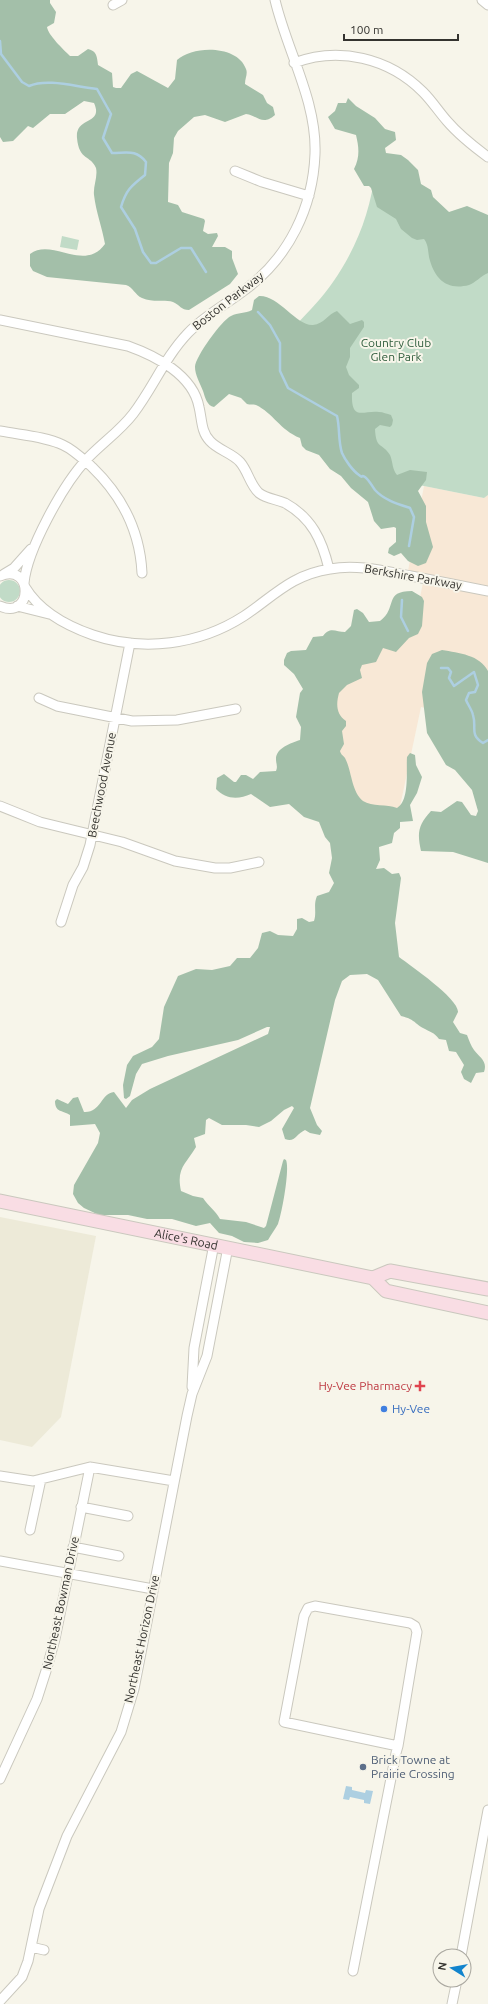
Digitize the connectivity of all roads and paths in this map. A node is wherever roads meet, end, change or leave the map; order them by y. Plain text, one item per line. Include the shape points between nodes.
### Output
1 (122, 0) edge
2 (274, 0) edge
3 (482, 0) edge
4 (113, 5) dead end
5 (488, 5) edge
6 (294, 63) junction
7 (488, 157) edge
8 (235, 171) dead end
9 (309, 196) junction
10 (0, 320) edge
11 (164, 364) junction
12 (0, 431) edge
13 (86, 461) junction
14 (34, 545) junction
15 (329, 569) junction
16 (142, 573) dead end
17 (2, 575) edge
18 (25, 585) junction
19 (488, 591) edge
20 (0, 606) edge
21 (14, 607) junction
22 (50, 614) junction
23 (0, 616) edge
24 (130, 643) junction
25 (39, 698) dead end
26 (236, 709) dead end
27 (115, 718) junction
28 (0, 806) edge
29 (92, 836) junction
30 (259, 862) dead end
31 (61, 922) dead end
32 (0, 1201) edge
33 (214, 1244) junction
34 (228, 1248) junction
35 (373, 1278) junction
36 (488, 1289) edge
37 (488, 1313) edge
38 (192, 1394) junction
39 (90, 1466) junction
40 (0, 1476) edge
41 (41, 1479) junction
42 (174, 1481) junction
43 (81, 1507) junction
44 (128, 1516) dead end
45 (30, 1530) dead end
46 (73, 1547) junction
47 (118, 1556) dead end
48 (0, 1561) edge
49 (68, 1574) junction
50 (153, 1589) junction
51 (398, 1746) junction
52 (0, 1779) edge
53 (488, 1810) edge
54 (31, 1947) junction
55 (462, 1948) edge
56 (44, 1950) dead end
57 (353, 1971) dead end
58 (455, 1988) edge
59 (0, 2001) edge
60 (452, 2004) edge

1 - 4 street
2 - 6 street, Boston Parkway
3 - 5 street
6 - 7 street via 318,56 336,55 361,57 386,66 413,83 458,133
6 - 9 street, Boston Parkway via 305,92 314,132 314,172
8 - 9 street
9 - 11 street, Boston Parkway via 297,229 278,259 251,285 193,328
10 - 11 street via 120,344 137,349
11 - 13 street, Boston Parkway via 132,415
11 - 15 street via 192,387 205,433 211,442 239,461 258,492 265,497 283,502 310,524 321,542
12 - 13 street via 62,444
13 - 14 street, Boston Parkway via 66,487
13 - 16 street via 115,492 130,518 139,547
14 - 17 street, Boston Parkway via 14,568
14 - 18 street, Boston Parkway via 26,568
15 - 19 street, Berkshire Parkway via 369,568
15 - 24 street, Berkshire Parkway via 289,583 243,616 203,636 174,643
17 - 18 street via 13,574
18 - 21 street, Boston Parkway via 23,600
18 - 22 street, Berkshire Parkway via 34,599
20 - 21 street, Berkshire Parkway
21 - 22 street, Berkshire Parkway
21 - 23 street
22 - 24 street, Berkshire Parkway via 87,633
24 - 27 street, Beechwood Avenue
25 - 27 street via 51,705
26 - 27 street via 162,721
27 - 29 street, Beechwood Avenue
28 - 29 street via 40,822
29 - 30 street via 122,842 175,861 200,866 230,868
29 - 31 street, Beechwood Avenue
32 - 33 main road, Alice's Road
33 - 34 main road, Alice's Road
33 - 38 street, Northeast Horizon Drive via 194,1348
34 - 35 main road, Alice's Road
34 - 38 street, Northeast Horizon Drive via 207,1356
35 - 36 main road via 390,1271
35 - 37 main road via 386,1291
38 - 42 street, Northeast Horizon Drive
39 - 41 street
39 - 42 street
39 - 43 street, Northeast Bowman Drive
40 - 41 street via 34,1481
41 - 45 street
42 - 50 street, Northeast Horizon Drive
43 - 44 street
43 - 46 street, Northeast Bowman Drive
46 - 47 street
46 - 49 street, Northeast Bowman Drive
48 - 49 street
49 - 50 street
49 - 52 street, Northeast Bowman Drive via 55,1639 37,1699
50 - 54 street, Northeast Horizon Drive via 134,1689 120,1732 67,1836 39,1909
51 - 51 street via 417,1632 415,1626 315,1606 308,1608 304,1616 284,1722
51 - 57 street
53 - 55 street
54 - 56 street
54 - 59 street, Northeast Horizon Drive via 22,1977
58 - 60 street

